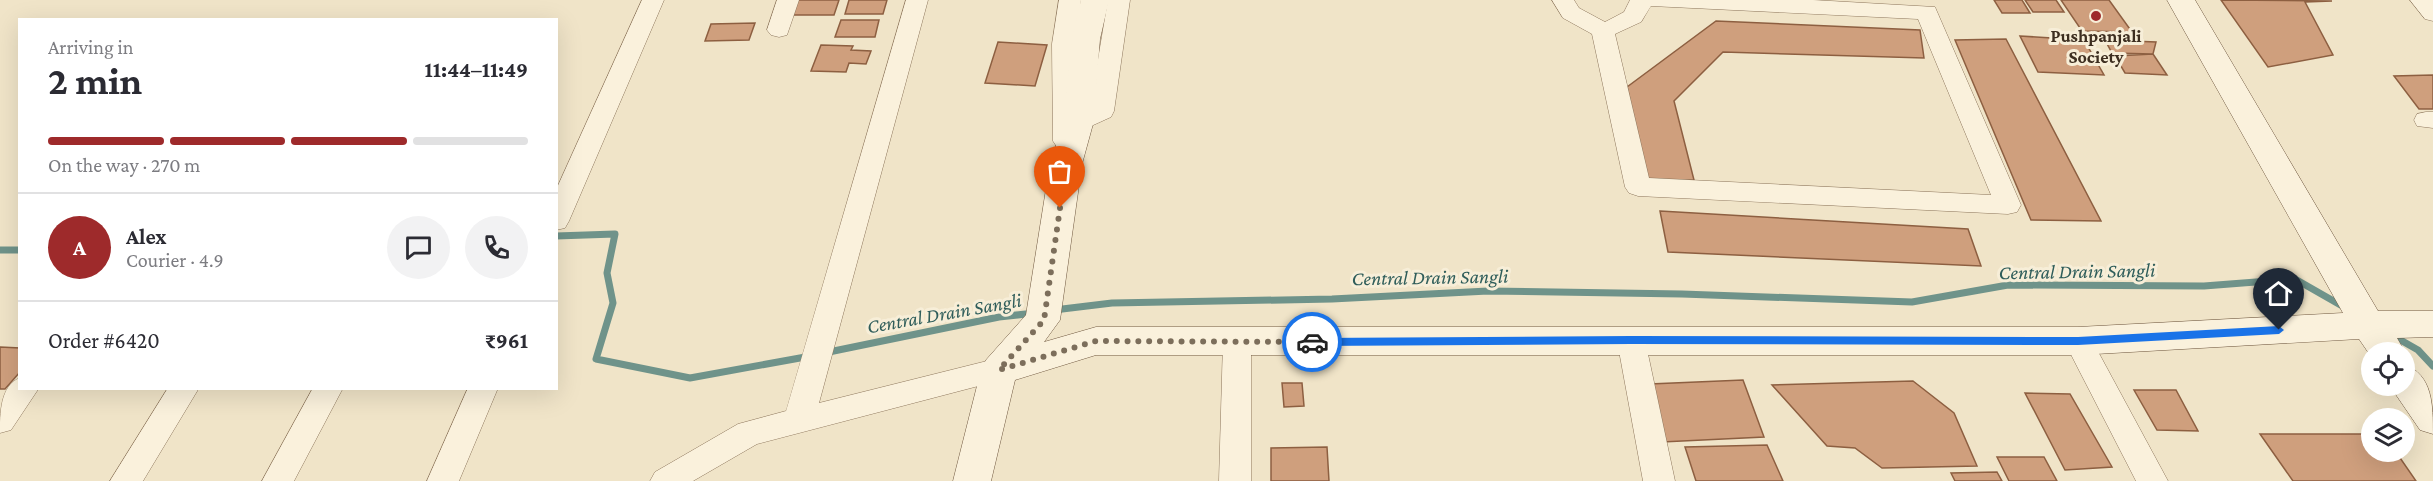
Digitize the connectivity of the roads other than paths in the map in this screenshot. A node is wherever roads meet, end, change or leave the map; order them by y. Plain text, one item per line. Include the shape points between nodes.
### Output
1 (653, 0) edge
2 (788, 0) edge
3 (917, 0) edge
4 (1070, 0) edge
5 (1095, 0) edge
6 (1119, 0) edge
7 (1563, 0) edge
8 (1641, 0) edge
9 (1655, 0) edge
10 (2181, 0) edge
11 (2421, 0) edge
12 (2433, 14) edge
13 (779, 30) dead end
14 (1603, 30) junction
15 (1078, 124) junction
16 (1066, 164) junction
17 (558, 216) edge
18 (2433, 324) edge
19 (2377, 339) edge
20 (1631, 340) junction
21 (2078, 341) junction
22 (1237, 342) junction
23 (999, 370) junction
24 (23, 390) edge
25 (183, 390) edge
26 (327, 390) edge
27 (482, 390) edge
28 (2415, 394) edge
29 (799, 420) junction
30 (2433, 420) edge
31 (0, 421) edge
32 (126, 481) edge
33 (278, 481) edge
34 (443, 481) edge
35 (666, 481) edge
36 (972, 481) edge
37 (1235, 481) edge
38 (1659, 481) edge
39 (2151, 481) edge

1 - 17 street
2 - 13 street
3 - 29 street
4 - 16 street via 1064,44
5 - 15 street via 1086,39
6 - 15 street via 1102,111
7 - 14 street via 1571,13
8 - 14 street via 1640,9 1629,21
9 - 14 street via 1928,12 2008,205 1638,187
10 - 19 street
11 - 12 street
15 - 16 street
16 - 23 street via 1044,320
18 - 19 street
19 - 21 street
20 - 21 street
20 - 22 street
20 - 38 street
21 - 39 street
22 - 23 street via 1096,341
22 - 37 street
23 - 29 street
23 - 36 street
24 - 31 street
25 - 32 street
26 - 33 street
27 - 34 street
28 - 30 street
29 - 35 street via 749,433

